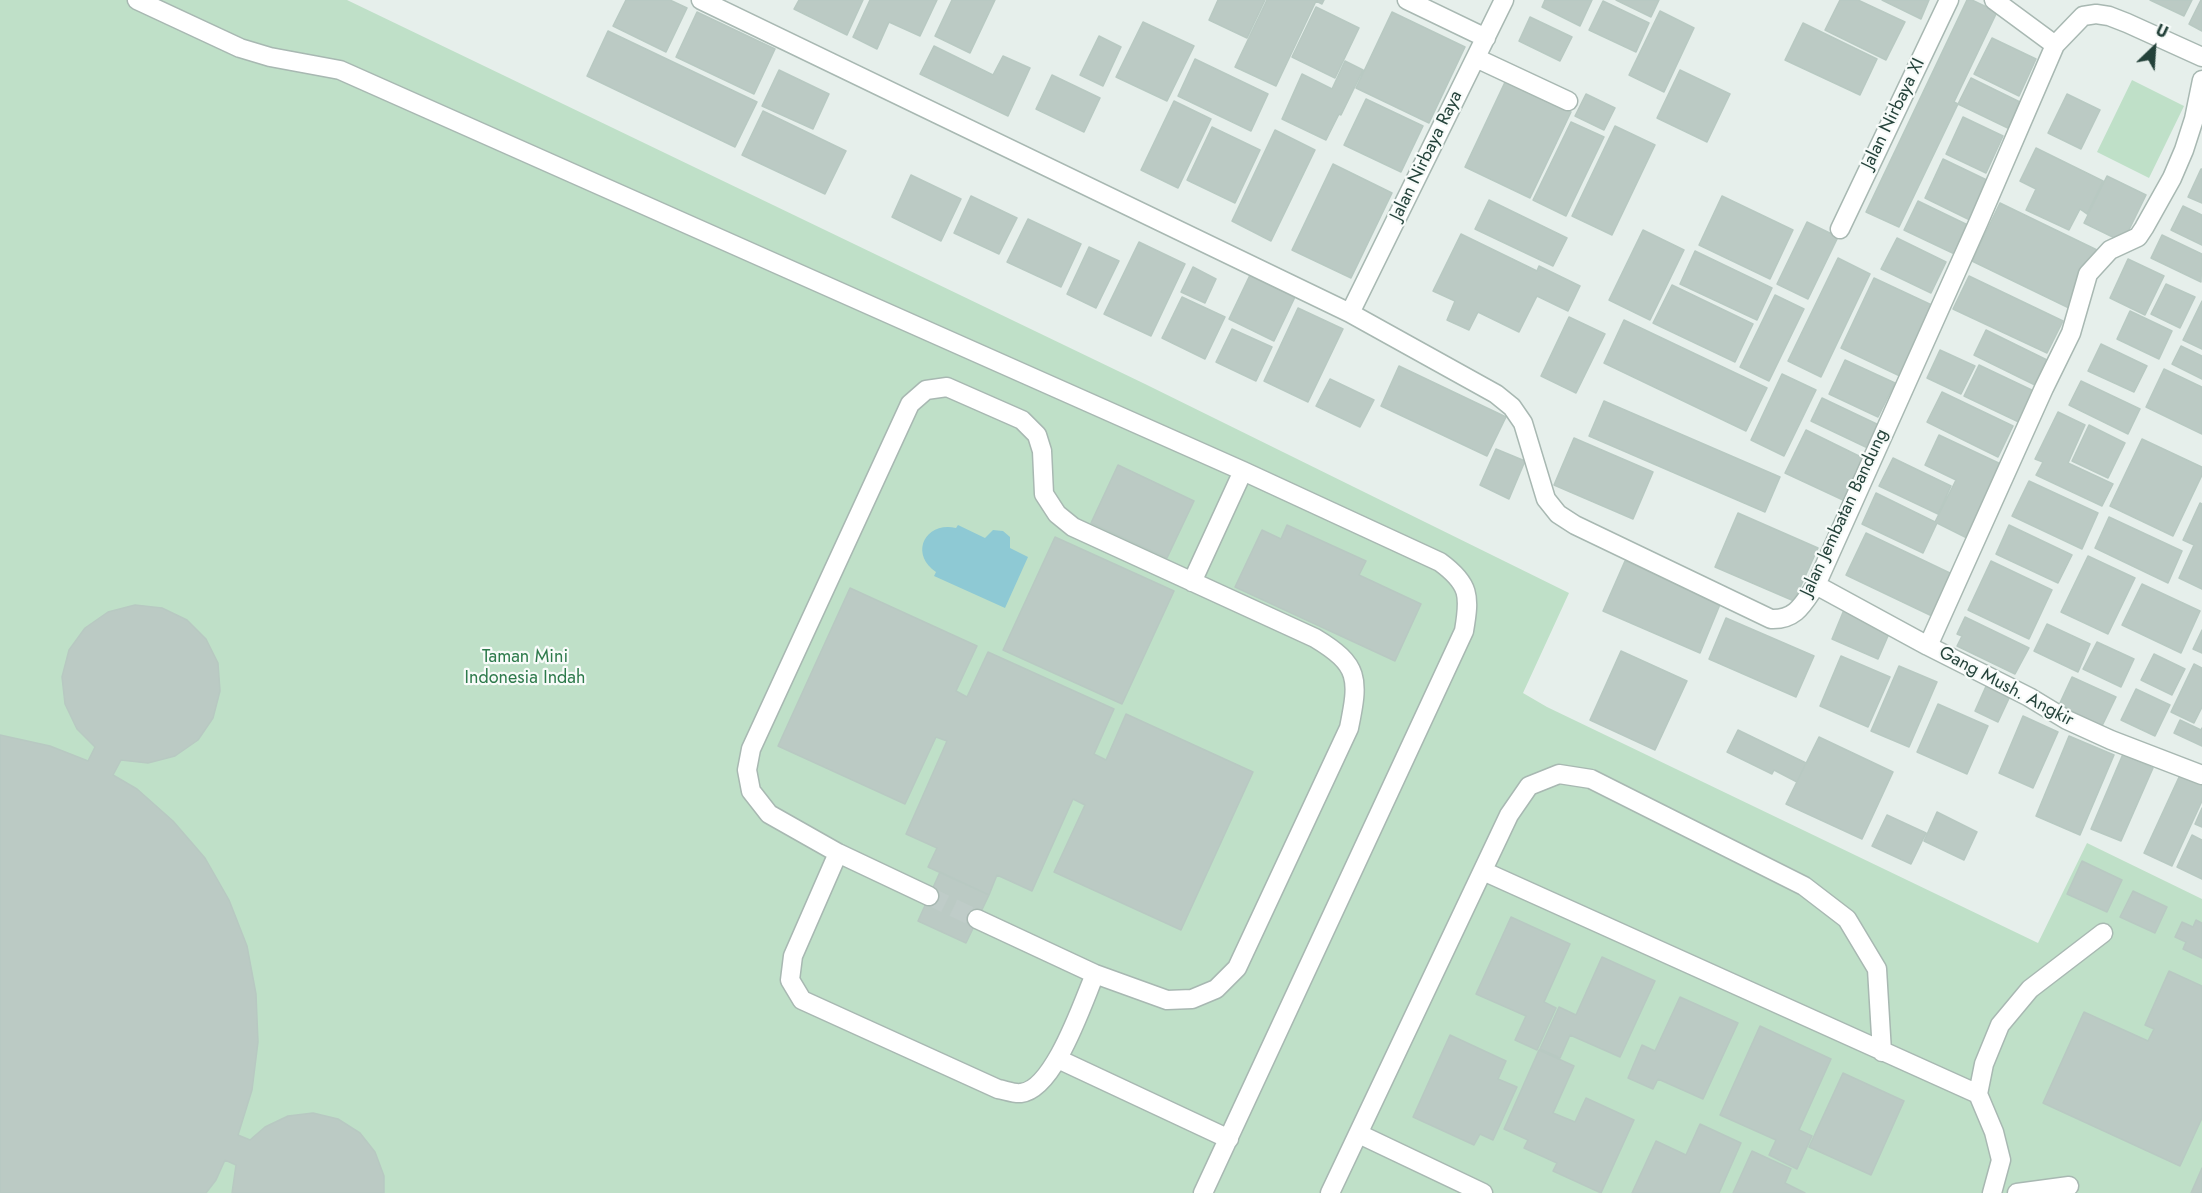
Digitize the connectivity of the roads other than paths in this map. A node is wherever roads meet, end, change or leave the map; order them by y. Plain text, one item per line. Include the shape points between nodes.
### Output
1 (137, 0) edge
2 (701, 0) edge
3 (1407, 0) edge
4 (1504, 0) edge
5 (1949, 0) edge
6 (1994, 0) edge
7 (1486, 38) junction
8 (2055, 45) junction
9 (2202, 57) edge
10 (1476, 58) junction
11 (2202, 80) edge
12 (1568, 100) dead end
13 (1840, 229) dead end
14 (1350, 313) junction
15 (1243, 471) junction
16 (1192, 582) junction
17 (1816, 585) junction
18 (1928, 646) junction
19 (2202, 775) edge
20 (838, 853) junction
21 (1483, 871) junction
22 (929, 896) tunnel mouth
23 (977, 920) tunnel mouth
24 (2103, 933) dead end
25 (1095, 974) junction
26 (1882, 1052) junction
27 (1058, 1059) junction
28 (1978, 1094) junction
29 (1359, 1134) junction
30 (1229, 1139) junction
31 (2069, 1186) dead end
32 (1203, 1193) edge
33 (1330, 1193) edge
34 (1483, 1193) edge
35 (1992, 1193) edge
36 (2016, 1193) edge

1 - 15 street via 240,48 340,70
2 - 14 street, Jalan Jembatan Bandung
3 - 7 street
4 - 7 street, Jalan Nirbaya Raya
5 - 13 street, Jalan Nirbaya XI
6 - 8 street
7 - 10 street, Jalan Nirbaya Raya
8 - 9 street, Jalan Jembatan Bandung via 2083,16 2096,14 2127,23
8 - 17 street, Jalan Jembatan Bandung
10 - 12 street
10 - 14 street, Jalan Nirbaya Raya
11 - 18 street via 2184,150 2144,228 2138,237 2110,250 2088,274 2071,333
14 - 17 street, Jalan Jembatan Bandung via 1496,394 1512,407 1523,423 1546,499 1558,514 1575,525 1771,619 1785,619 1795,613
15 - 16 street
15 - 30 street via 1440,562 1456,574 1466,590 1467,609 1464,631
16 - 20 street via 1073,527 1057,514 1044,494 1042,451 1037,435 1022,420 947,387 926,390 910,404 751,749 747,770 751,791 769,814
16 - 25 street via 1338,652 1351,669 1356,694 1349,728 1237,968 1216,989 1192,999 1167,1000
17 - 18 street, Gang Mush. Angkir
18 - 19 street, Gang Mush. Angkir via 2067,720
20 - 22 street
20 - 27 street via 793,956 790,980 802,1000 998,1089 1021,1094 1039,1085
21 - 26 street
21 - 26 street via 1509,815 1529,786 1559,774 1592,779 1804,886 1847,919 1877,969
21 - 29 street
23 - 25 street
24 - 28 street via 2030,989 2000,1025 1984,1064
25 - 27 street
26 - 28 street
27 - 30 street
28 - 35 street via 2001,1160
29 - 33 street
29 - 34 street
30 - 32 street
31 - 36 street

